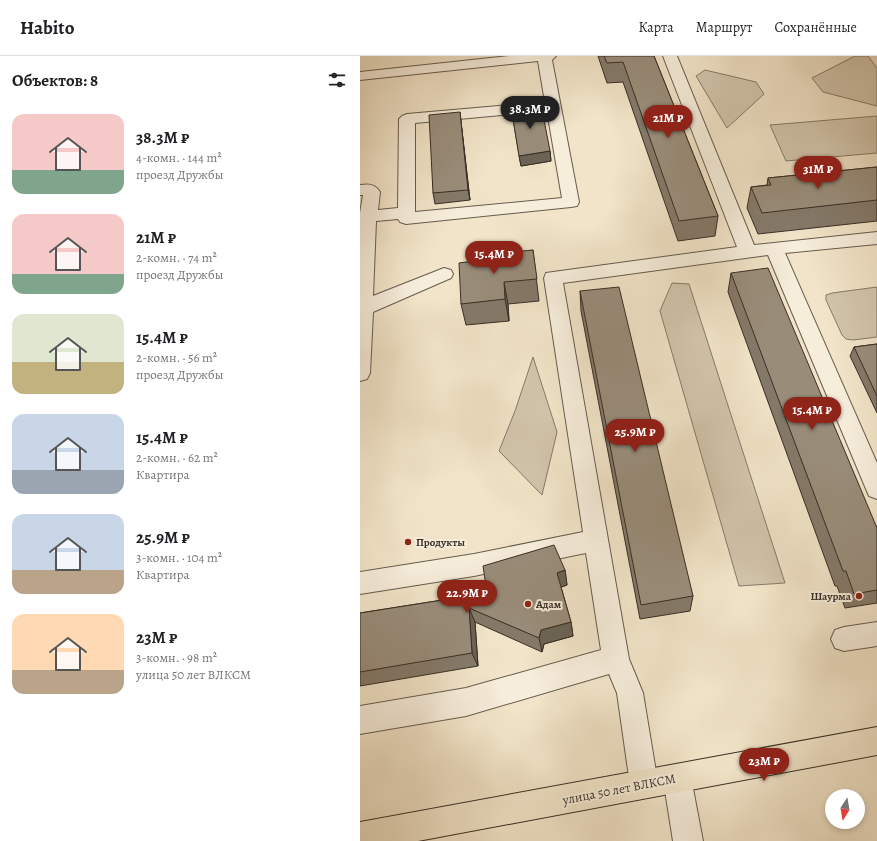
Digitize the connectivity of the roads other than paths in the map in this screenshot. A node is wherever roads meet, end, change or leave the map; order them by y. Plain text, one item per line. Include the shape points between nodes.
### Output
1 (544, 56) edge
2 (549, 56) edge
3 (670, 56) edge
4 (457, 60) edge
5 (360, 76) edge
6 (553, 106) junction
7 (360, 190) edge
8 (406, 212) junction
9 (368, 217) junction
10 (877, 238) edge
11 (774, 248) junction
12 (748, 252) junction
13 (444, 274) dead end
14 (363, 308) junction
15 (360, 373) edge
16 (877, 489) edge
17 (596, 540) junction
18 (360, 583) edge
19 (877, 634) edge
20 (844, 639) dead end
21 (616, 659) junction
22 (360, 720) edge
23 (877, 741) edge
24 (677, 778) junction
25 (644, 784) junction
26 (360, 837) edge
27 (688, 841) edge

1 - 2 street
1 - 4 street
1 - 6 street
3 - 12 street
4 - 5 street
6 - 8 street via 407,119
6 - 8 street via 571,202 406,218
7 - 9 street via 369,189 372,192
8 - 9 street
9 - 14 street
10 - 11 street
11 - 12 street
11 - 16 street
12 - 17 street via 553,278
13 - 14 street
14 - 15 street
17 - 18 street via 474,565
17 - 21 street
19 - 20 street
21 - 22 street via 466,702
21 - 25 street via 630,693
23 - 24 main road, улица 50 лет ВЛКСМ
24 - 25 main road, улица 50 лет ВЛКСМ
24 - 27 street
25 - 26 main road, улица 50 лет ВЛКСМ

